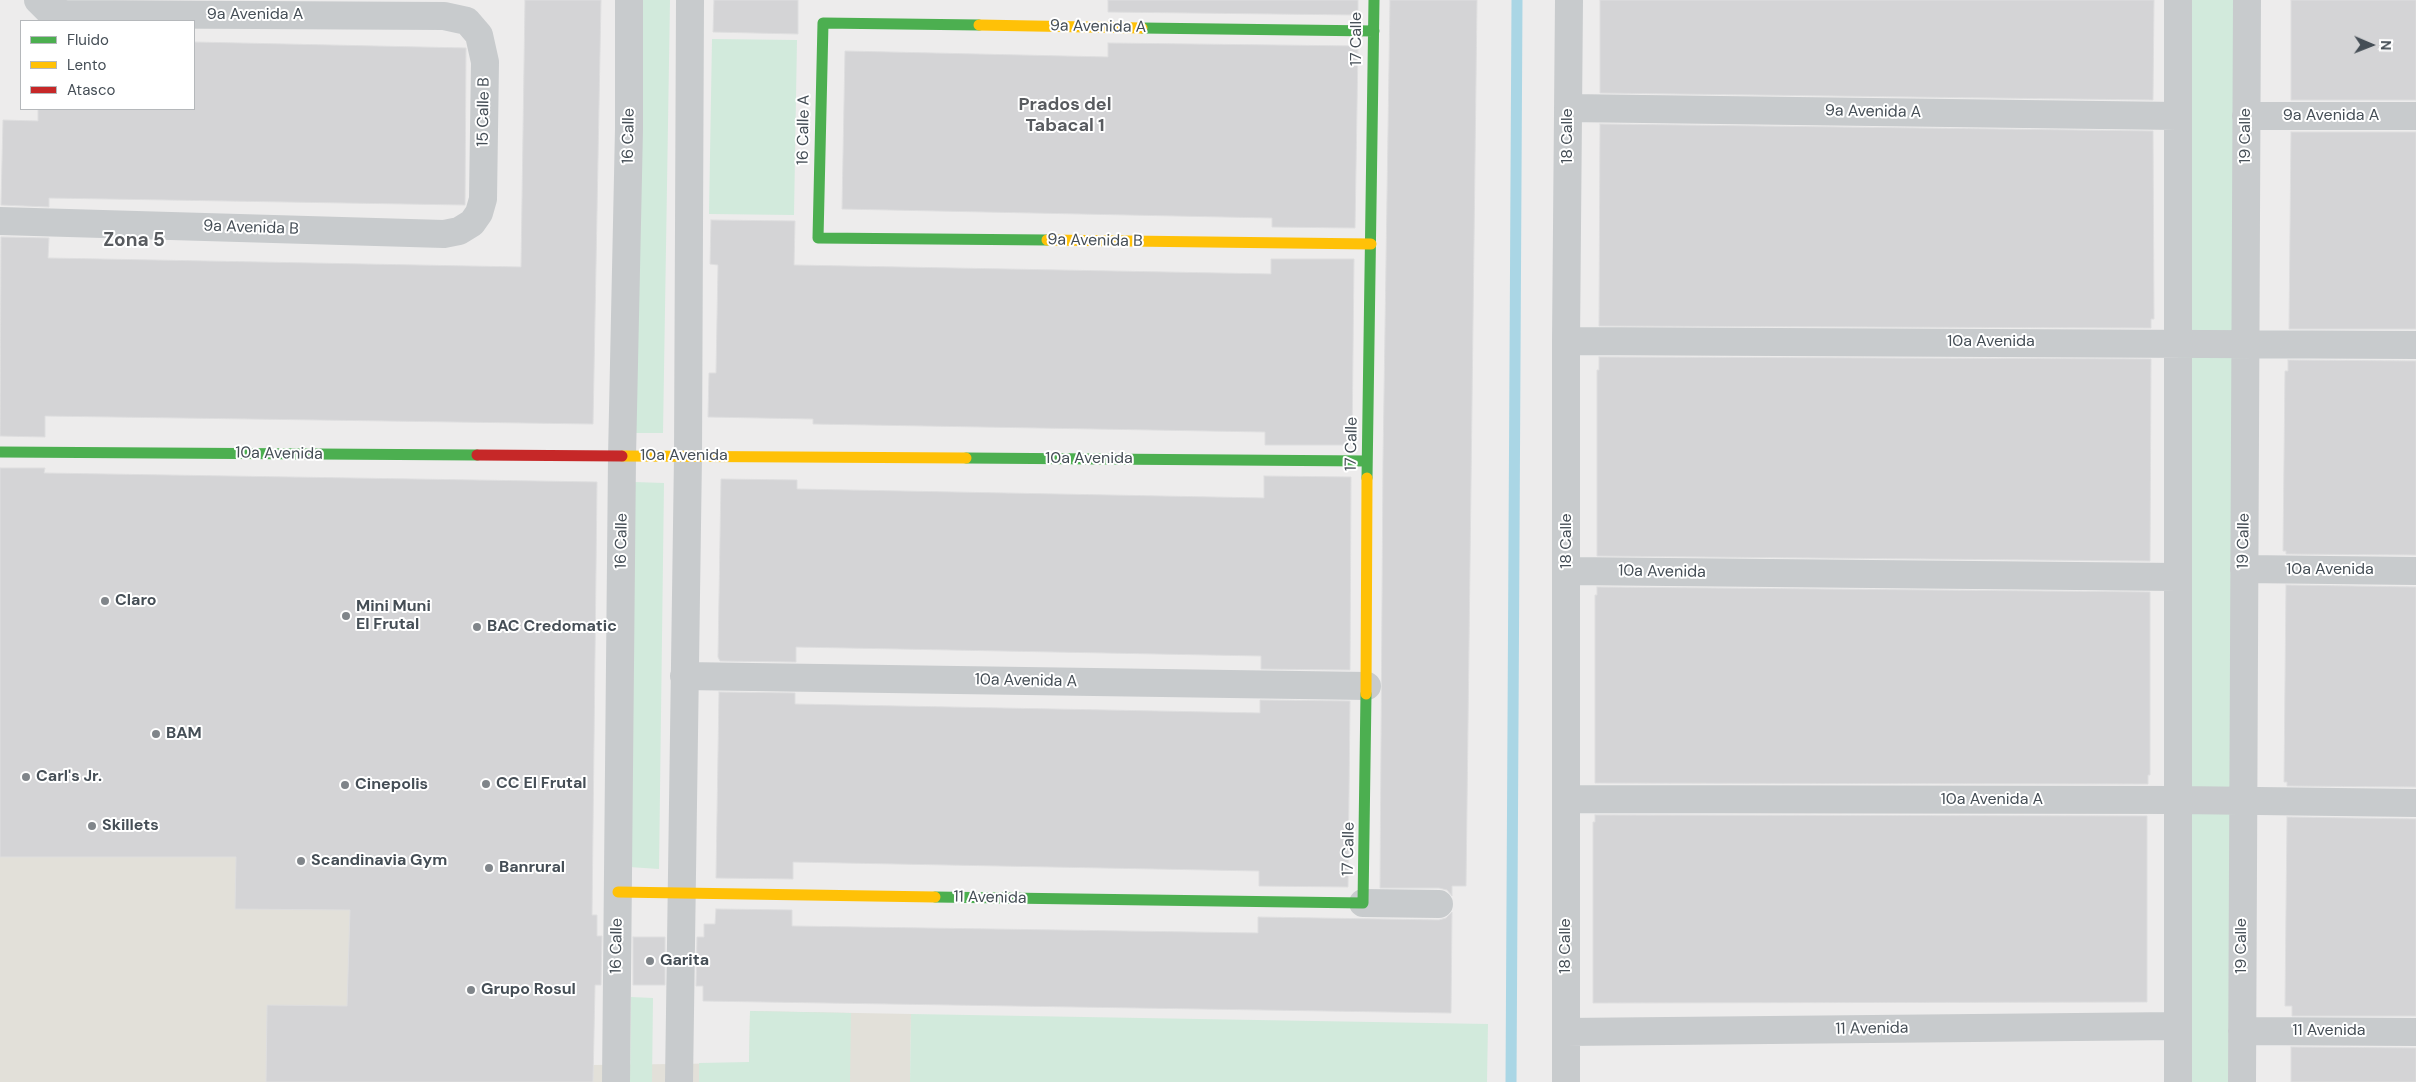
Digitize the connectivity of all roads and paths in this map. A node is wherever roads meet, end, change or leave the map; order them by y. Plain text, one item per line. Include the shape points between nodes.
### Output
1 (38, 0) edge
2 (629, 0) edge
3 (690, 0) edge
4 (1374, 0) edge
5 (1569, 0) edge
6 (2178, 0) edge
7 (2247, 0) edge
8 (823, 23) joint
9 (474, 28) joint
10 (1374, 30) junction
11 (1568, 108) junction
12 (2177, 116) junction
13 (2246, 116) junction
14 (2416, 116) edge
15 (483, 199) joint
16 (0, 221) edge
17 (818, 238) joint
18 (1371, 244) junction
19 (1566, 341) junction
20 (2246, 342) junction
21 (2178, 343) junction
22 (2416, 345) edge
23 (0, 452) edge
24 (622, 456) junction
25 (688, 456) junction
26 (1367, 461) junction
27 (2244, 569) junction
28 (1567, 571) junction
29 (2416, 571) edge
30 (2177, 577) junction
31 (684, 676) junction
32 (1367, 686) junction
33 (1567, 799) junction
34 (2179, 800) junction
35 (2242, 801) junction
36 (2416, 802) edge
37 (618, 892) junction
38 (681, 893) junction
39 (1364, 896) junction
40 (1440, 904) dead end
41 (2178, 1026) junction
42 (2242, 1031) junction
43 (1566, 1032) junction
44 (2416, 1032) edge
45 (616, 1082) edge
46 (679, 1082) edge
47 (1566, 1082) edge
48 (2178, 1082) edge
49 (2242, 1082) edge

1 - 9 street, 9a Avenida A via 49,11 66,14 444,16 467,21
2 - 24 street, 16 Calle via 630,128
3 - 25 street
4 - 10 street, 17 Calle
5 - 11 street, 18 Calle
6 - 12 street
7 - 13 street, 19 Calle
8 - 10 street, 9a Avenida A
8 - 17 street, 16 Calle A
9 - 15 street, 15 Calle B via 483,44 485,62
10 - 18 street, 17 Calle
11 - 12 street, 9a Avenida A
11 - 19 street, 18 Calle
12 - 21 street
13 - 14 street, 9a Avenida A
13 - 20 street, 19 Calle
15 - 16 street, 9a Avenida B via 472,223 459,231 444,234
17 - 18 street, 9a Avenida B
18 - 26 street, 17 Calle
19 - 21 street, 10a Avenida
19 - 28 street, 18 Calle
20 - 21 street, 10a Avenida
20 - 22 street, 10a Avenida
20 - 27 street, 19 Calle
21 - 30 street
23 - 24 street, 10a Avenida
24 - 25 street, 10a Avenida
24 - 37 street, 16 Calle
25 - 26 street, 10a Avenida
25 - 31 street
26 - 32 street, 17 Calle
27 - 29 street, 10a Avenida
27 - 35 street, 19 Calle
28 - 30 street, 10a Avenida
28 - 33 street, 18 Calle
30 - 34 street
31 - 32 street, 10a Avenida A
31 - 38 street
32 - 39 street, 17 Calle
33 - 34 street, 10a Avenida A
33 - 43 street, 18 Calle
34 - 35 street, 10a Avenida A
34 - 41 street
35 - 36 street, 10a Avenida A
35 - 42 street, 19 Calle
37 - 38 street, 11 Avenida
37 - 45 street, 16 Calle
38 - 39 street, 11 Avenida
38 - 46 street
39 - 40 street, 11 Avenida
41 - 43 street, 11 Avenida
41 - 48 street
42 - 44 street, 11 Avenida
42 - 49 street, 19 Calle
43 - 47 street, 18 Calle

